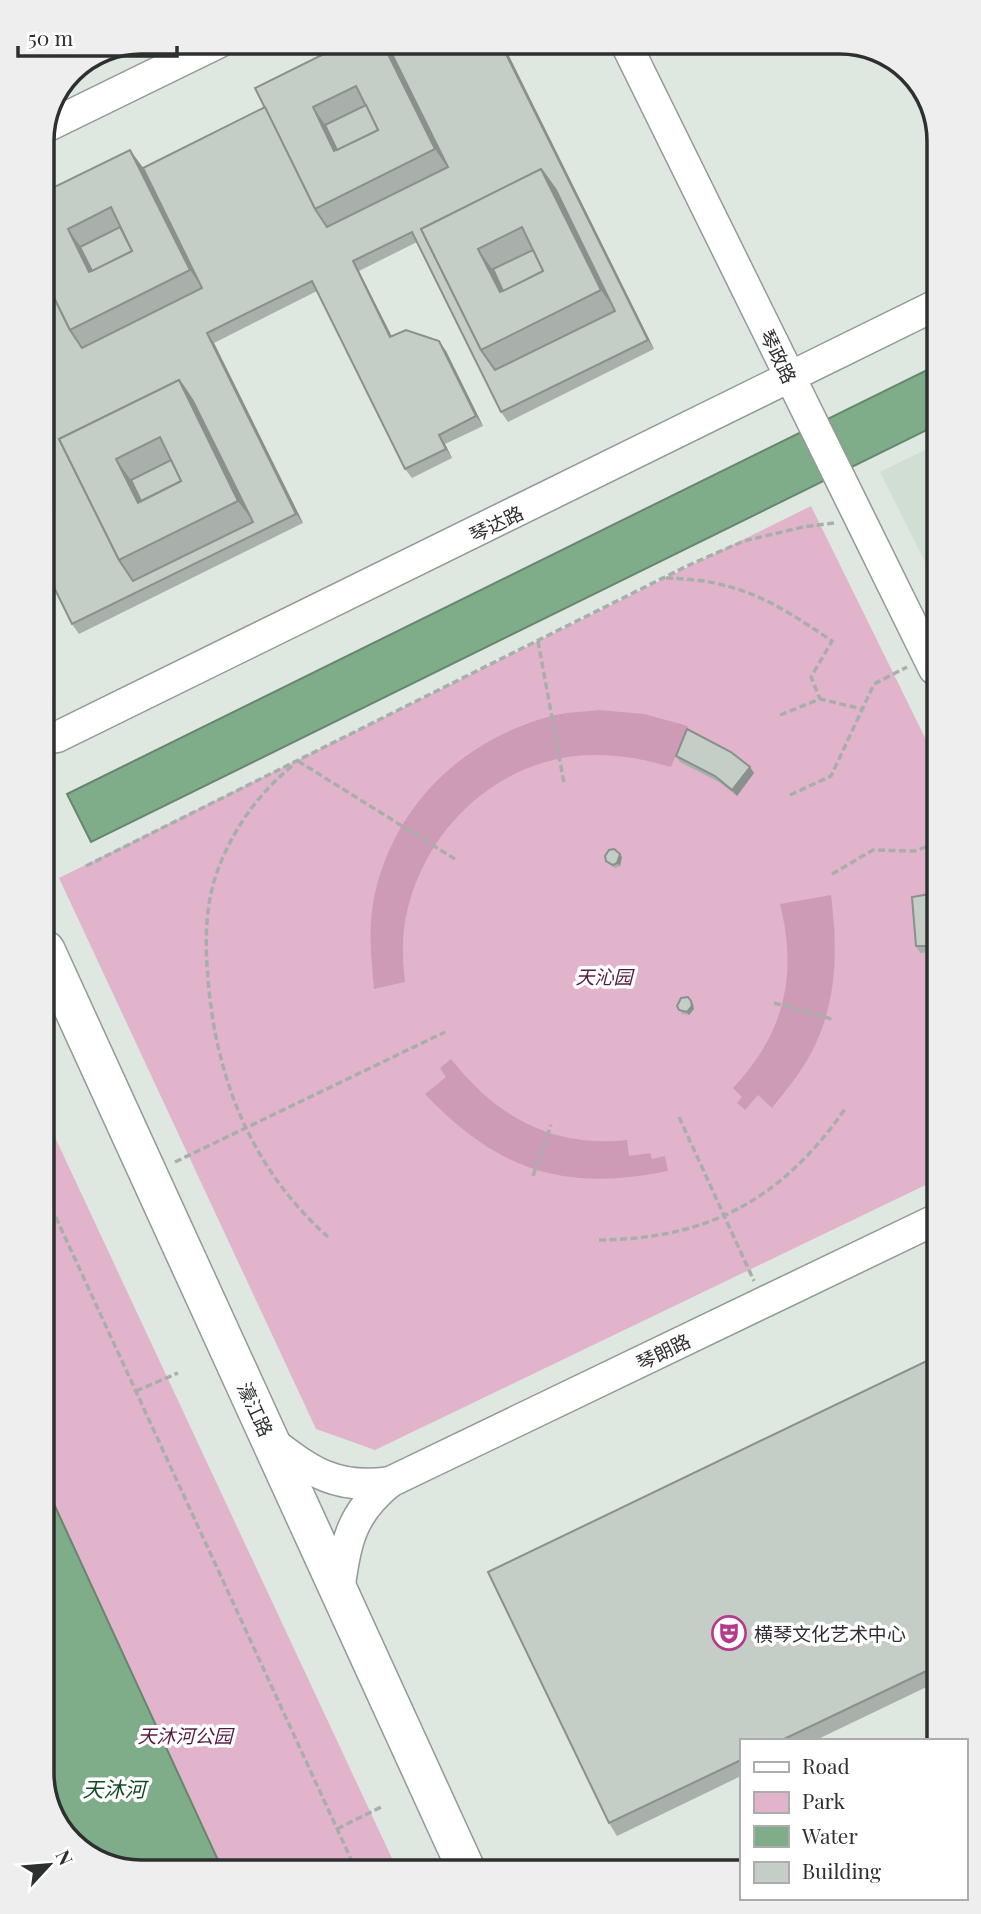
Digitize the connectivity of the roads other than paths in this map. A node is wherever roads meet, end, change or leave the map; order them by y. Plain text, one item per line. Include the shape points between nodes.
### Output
1 (195, 54) edge
2 (631, 54) edge
3 (56, 122) edge
4 (927, 310) edge
5 (790, 378) junction
6 (927, 655) edge
7 (54, 740) edge
8 (54, 967) edge
9 (54, 1024) edge
10 (927, 1224) edge
11 (271, 1441) junction
12 (390, 1482) junction
13 (339, 1591) junction
14 (437, 1860) edge
15 (462, 1860) edge

1 - 3 street
2 - 5 street, 琴政路
4 - 5 street, 琴达路
5 - 6 street, 琴政路
5 - 7 street, 琴达路
8 - 11 main road, 濠江路
9 - 14 main road, 濠江路
10 - 12 street, 琴朗路
11 - 12 street via 330,1479 356,1485
11 - 13 main road, 濠江路
12 - 13 street via 367,1504 350,1532
13 - 15 main road, 濠江路

